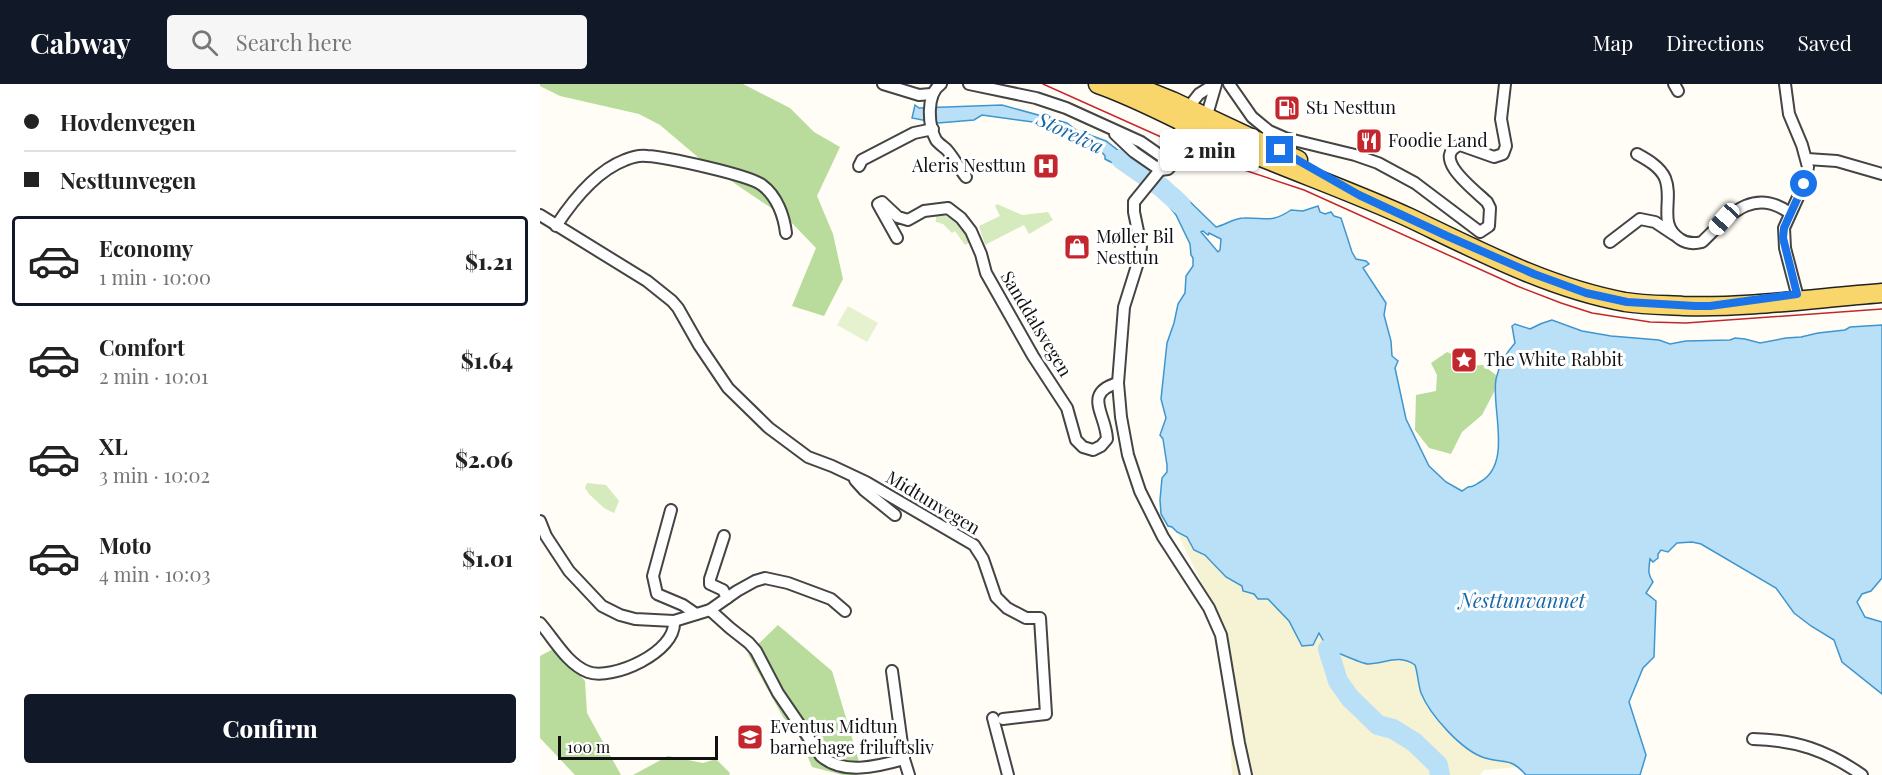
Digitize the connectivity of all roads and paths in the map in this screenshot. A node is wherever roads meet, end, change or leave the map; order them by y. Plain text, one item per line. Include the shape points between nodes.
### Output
1 (884, 84) edge
2 (941, 84) edge
3 (969, 84) edge
4 (1006, 84) edge
5 (1098, 84) edge
6 (1130, 84) edge
7 (1216, 84) edge
8 (1229, 84) edge
9 (1504, 84) edge
10 (1785, 84) edge
11 (1036, 98) junction
12 (930, 99) junction
13 (1185, 115) junction
14 (1204, 125) junction
15 (929, 129) junction
16 (1110, 129) junction
17 (1637, 154) dead end
18 (1164, 158) junction
19 (1807, 159) junction
20 (864, 164) dead end
21 (1159, 172) junction
22 (1882, 174) edge
23 (966, 177) dead end
24 (1790, 213) junction
25 (540, 215) edge
26 (556, 226) junction
27 (786, 233) dead end
28 (1674, 234) junction
29 (897, 238) dead end
30 (1610, 242) dead end
31 (1882, 292) edge
32 (1797, 294) junction
33 (1710, 306) junction
34 (1118, 383) junction
35 (848, 473) junction
36 (671, 510) dead end
37 (895, 515) dead end
38 (540, 520) edge
39 (724, 536) dead end
40 (727, 598) junction
41 (710, 610) junction
42 (846, 611) dead end
43 (696, 614) junction
44 (674, 621) junction
45 (540, 623) edge
46 (892, 671) dead end
47 (1753, 739) dead end
48 (904, 759) junction
49 (909, 775) edge
50 (1008, 775) edge
51 (1246, 775) edge
52 (1862, 775) edge

1 - 12 street
2 - 12 street
3 - 11 street
4 - 11 street
5 - 13 main road
6 - 13 main road
7 - 13 street via 1198,94
7 - 14 street
8 - 9 street via 1252,117 1269,131 1378,163 1435,197 1480,232 1489,226 1490,208 1456,173 1450,155 1460,145 1494,157 1503,154
10 - 19 street via 1789,114
11 - 16 street
12 - 15 street
13 - 14 main road
13 - 18 street via 1177,139
14 - 21 street via 1168,168
14 - 33 main road via 1280,150 1359,195 1574,290 1650,305
15 - 20 street via 862,160
15 - 23 street
16 - 18 street via 1141,142
16 - 21 street
17 - 28 street via 1656,166 1666,181 1666,219
18 - 21 street
19 - 22 street via 1836,161
19 - 24 street via 1804,184
21 - 34 street via 1134,202 1142,246 1124,307
24 - 28 street via 1779,205 1760,202 1730,214 1702,242 1689,243
24 - 32 street via 1783,238
25 - 26 street, Midtunvegen
26 - 27 street via 593,181 609,168 646,156 738,175 762,185 780,208
26 - 35 street, Midtunvegen via 660,290 678,308 713,367 742,404 808,457
28 - 30 street via 1655,222 1640,219
29 - 34 street, Sanddalsvegen via 878,204 882,202 898,217 908,220 924,211 948,208 961,218 971,231 986,273 1067,408 1076,440 1083,447 1093,450 1107,439 1097,401 1105,387
31 - 32 main road
31 - 33 main road
32 - 33 main road
34 - 51 street via 1122,426 1140,491 1221,635
35 - 37 street, Midtunvegen
35 - 50 street, Midtunvegen via 974,545 984,559 996,597 1026,618 1040,618 1046,714 998,719
36 - 43 street via 653,576 655,590
38 - 44 street via 556,554 602,606 635,619
39 - 40 street via 710,584 723,590
40 - 41 street
40 - 42 street via 755,581 771,578 831,599
41 - 43 street
41 - 48 street via 756,651 778,693 828,765 849,771 864,770
43 - 44 street
44 - 45 street via 673,633 659,652 600,674 577,666
46 - 48 street
47 - 52 street via 1808,746
48 - 49 street

